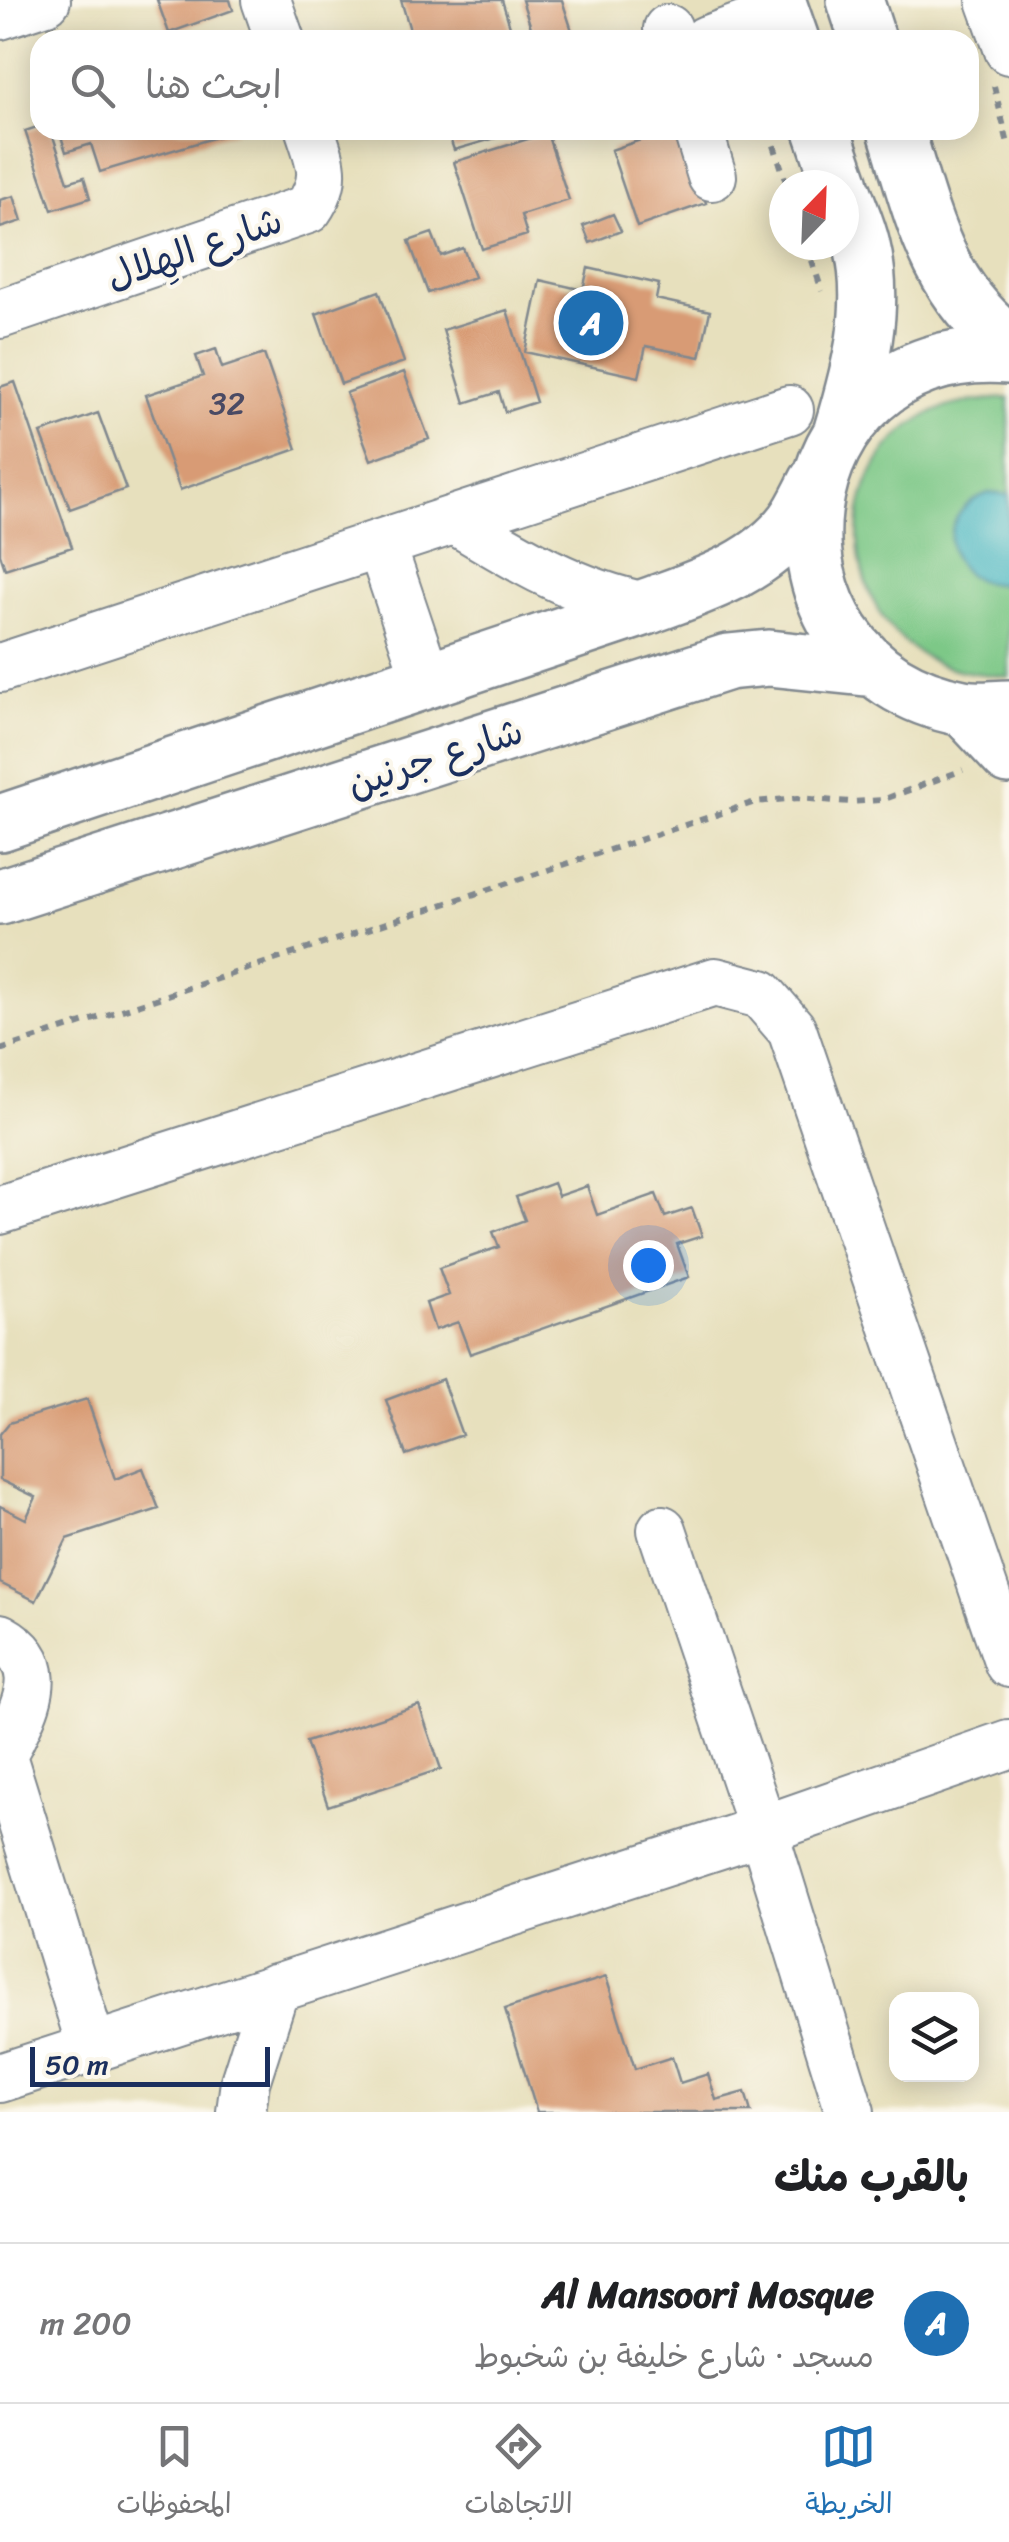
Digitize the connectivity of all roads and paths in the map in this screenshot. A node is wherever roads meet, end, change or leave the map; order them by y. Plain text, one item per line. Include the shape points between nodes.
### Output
1 (46, 0) edge
2 (266, 0) edge
3 (855, 0) edge
4 (0, 15) edge
5 (783, 18) edge
6 (276, 30) edge
7 (716, 30) edge
8 (865, 30) edge
9 (313, 140) edge
10 (701, 140) edge
11 (772, 140) edge
12 (825, 140) edge
13 (899, 140) edge
14 (782, 170) edge
15 (836, 170) edge
16 (712, 176) dead end
17 (859, 238) edge
18 (0, 314) edge
19 (1009, 343) edge
20 (1009, 356) edge
21 (789, 410) dead end
22 (842, 430) junction
23 (818, 482) junction
24 (534, 494) junction
25 (455, 520) junction
26 (380, 544) junction
27 (538, 570) junction
28 (646, 607) junction
29 (0, 668) edge
30 (876, 669) junction
31 (426, 678) junction
32 (998, 732) edge
33 (0, 823) edge
34 (0, 897) edge
35 (0, 1050) edge
36 (0, 1210) edge
37 (662, 1530) dead end
38 (0, 1638) edge
39 (1009, 1662) edge
40 (1009, 1744) edge
41 (1, 1756) edge
42 (763, 1830) junction
43 (275, 1988) junction
44 (92, 2048) junction
45 (0, 2078) edge
46 (228, 2108) edge
47 (850, 2112) edge

1 - 4 street
2 - 6 street
3 - 8 main road
5 - 7 street
9 - 18 street, شارع الهِلال via 322,168 320,191 308,209
10 - 16 street
11 - 14 path
12 - 15 main road
13 - 19 main road via 928,232 954,286 981,322
17 - 22 main road via 868,314
20 - 22 main road via 976,354 924,365 878,391
21 - 24 street
22 - 23 main road
23 - 28 main road, شارع جرنين via 794,524 763,553 729,575
23 - 30 main road via 810,533 819,584 841,630
24 - 25 street
24 - 27 street via 527,543
25 - 26 street
25 - 27 street
26 - 29 street
26 - 31 street
27 - 28 street via 608,600
28 - 31 main road, شارع جرنين
30 - 32 main road
30 - 34 main road, شارع جرنين via 770,658 728,662
31 - 33 main road, شارع جرنين
32 - 35 path via 882,800 755,802
36 - 39 street via 714,982 761,994 792,1030
37 - 42 street
38 - 41 street via 22,1656 31,1686
40 - 42 street
41 - 44 street
42 - 43 street
42 - 47 street
43 - 44 street
43 - 46 street
44 - 45 street

